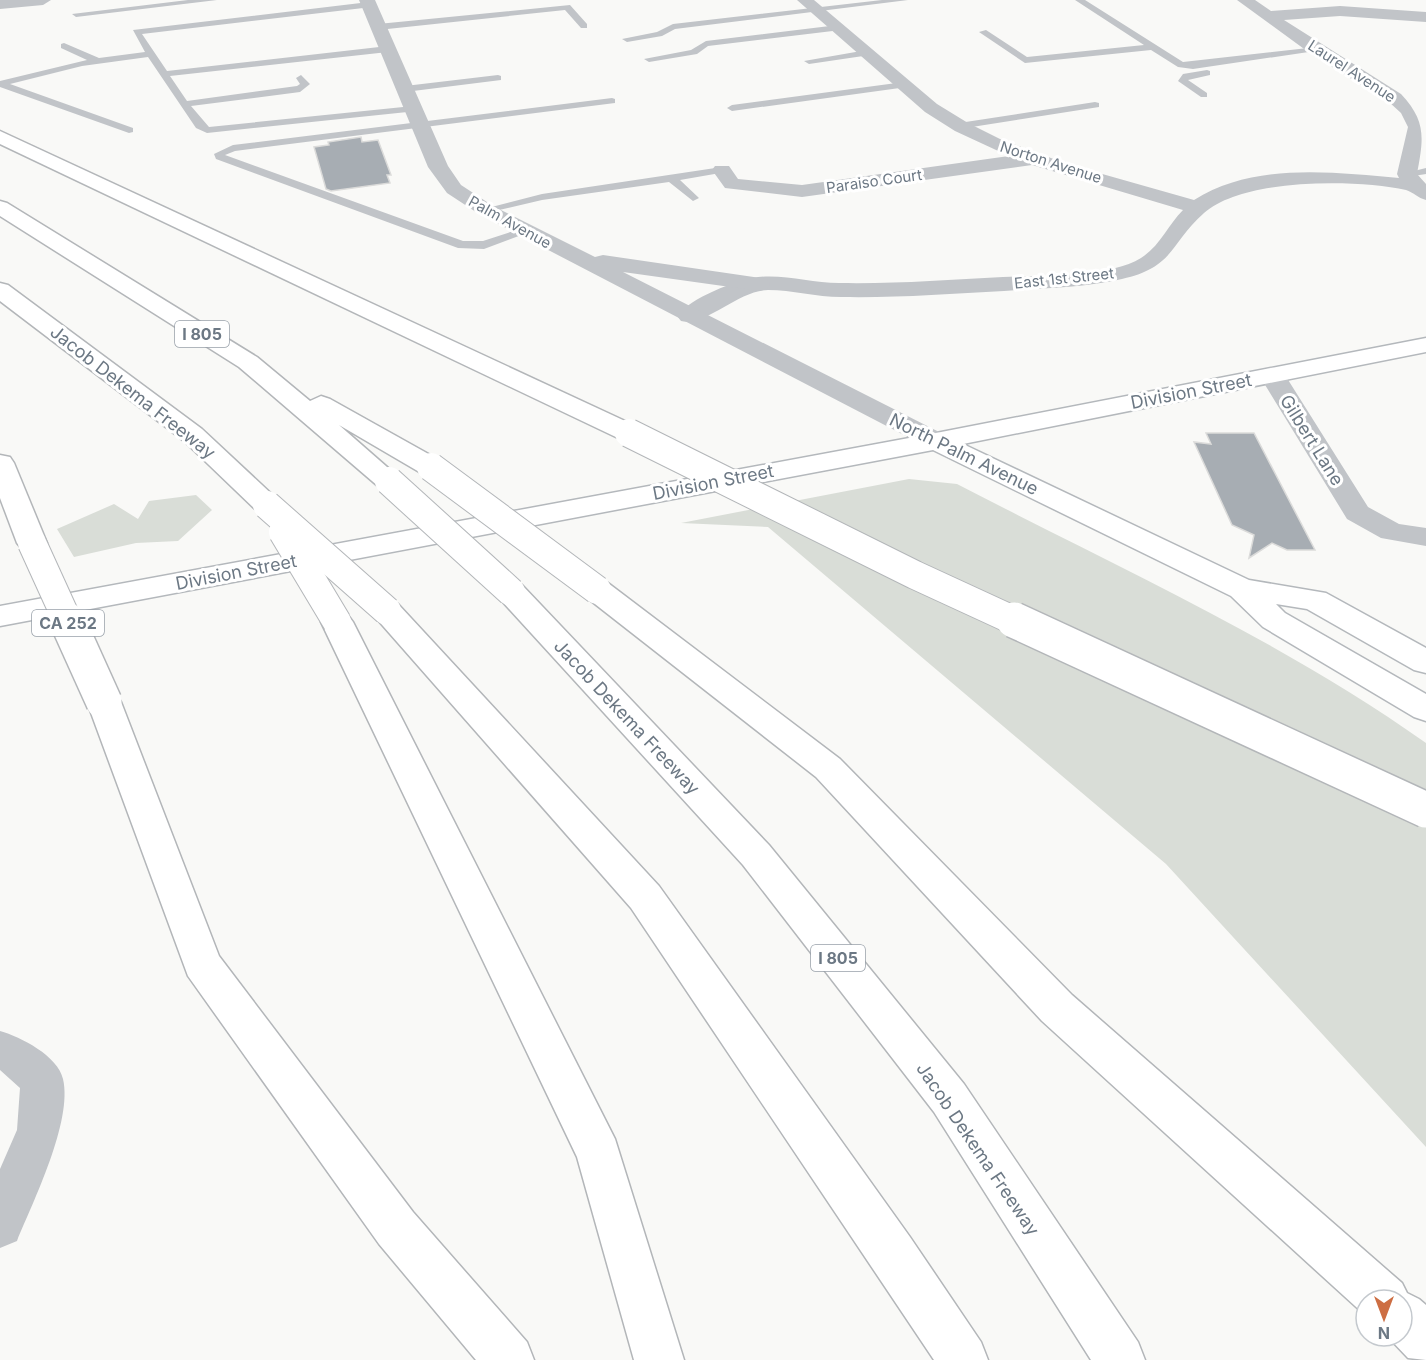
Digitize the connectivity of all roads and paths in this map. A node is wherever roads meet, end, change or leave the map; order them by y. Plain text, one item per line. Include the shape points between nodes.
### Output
1 (43, 0) edge
2 (213, 0) edge
3 (904, 0) edge
4 (1079, 0) edge
5 (1245, 0) edge
6 (368, 2) edge
7 (151, 3) edge
8 (0, 4) edge
9 (810, 5) edge
10 (76, 14) dead end
11 (1268, 16) junction
12 (1426, 17) edge
13 (584, 26) dead end
14 (378, 27) junction
15 (838, 28) junction
16 (983, 32) dead end
17 (627, 39) dead end
18 (64, 46) dead end
19 (1153, 47) junction
20 (388, 49) junction
21 (867, 53) junction
22 (150, 54) junction
23 (1323, 54) junction
24 (649, 59) dead end
25 (98, 61) junction
26 (809, 61) dead end
27 (164, 74) junction
28 (300, 78) dead end
29 (498, 78) dead end
30 (904, 85) junction
31 (405, 89) junction
32 (1204, 95) dead end
33 (612, 101) dead end
34 (184, 104) junction
35 (1095, 105) dead end
36 (732, 108) dead end
37 (416, 116) junction
38 (959, 126) junction
39 (129, 130) dead end
40 (0, 137) edge
41 (1033, 159) junction
42 (722, 170) joint
43 (671, 178) junction
44 (1418, 181) edge
45 (693, 198) dead end
46 (0, 207) edge
47 (1198, 208) junction
48 (486, 210) junction
49 (526, 231) junction
50 (578, 259) junction
51 (759, 284) junction
52 (0, 290) edge
53 (689, 316) junction
54 (1426, 345) edge
55 (248, 362) junction
56 (1272, 375) junction
57 (936, 441) junction
58 (0, 463) edge
59 (267, 505) junction
60 (1426, 537) edge
61 (1242, 589) junction
62 (0, 616) edge
63 (1426, 662) edge
64 (1426, 709) edge
65 (1426, 810) edge
66 (0, 1050) edge
67 (0, 1225) edge
68 (1371, 1288) edge
69 (1414, 1328) edge
70 (1426, 1340) edge
71 (509, 1360) edge
72 (659, 1360) edge
73 (963, 1360) edge
74 (1120, 1360) edge

1 - 8 street
2 - 7 lane
3 - 9 lane
4 - 19 lane
5 - 11 street, Laurel Avenue
6 - 14 street, Palm Avenue
6 - 22 lane via 136,32
7 - 10 lane
9 - 15 street, Norton Avenue
9 - 17 lane via 673,27 659,34
11 - 12 street via 1340,11
11 - 23 street, Laurel Avenue
13 - 14 lane via 567,7
14 - 20 street, Palm Avenue
15 - 21 street, Norton Avenue
15 - 24 lane via 706,44 694,52
16 - 19 lane via 1025,60
18 - 25 lane
19 - 23 lane via 1181,65 1193,66
20 - 27 lane
20 - 31 street, Palm Avenue
21 - 26 lane
21 - 30 street, Norton Avenue
22 - 25 lane
22 - 27 lane
23 - 32 lane via 1186,76 1183,81
23 - 44 street, Laurel Avenue via 1409,110 1417,127
25 - 39 lane via 0,84
27 - 34 lane
28 - 34 lane via 305,84 300,89
29 - 31 lane
30 - 36 lane
30 - 38 street, Norton Avenue
31 - 37 street, Palm Avenue
33 - 37 lane
34 - 37 lane via 207,130
35 - 38 lane
37 - 48 street, Palm Avenue via 438,167 454,189
37 - 49 lane via 233,148 219,154 462,245 484,245
38 - 41 street, Norton Avenue
40 - 65 main road, bridge via 629,433 915,575
41 - 42 street, Paraiso Court via 802,191 732,184
41 - 47 street, Norton Avenue
42 - 43 lane
43 - 45 lane
43 - 48 lane via 542,197
44 - 47 street, East 1st Street via 1280,180 1230,190
46 - 55 main road, Jacob Dekema Freeway / I 805
47 - 51 street, East 1st Street via 1160,256 1123,272 1071,280 904,290 826,290
48 - 49 street, Palm Avenue
49 - 50 street, Palm Avenue
50 - 51 street
50 - 53 street, Palm Avenue
51 - 53 street, East 1st Street via 727,294
52 - 59 main road, Jacob Dekema Freeway via 193,435
53 - 57 street, North Palm Avenue
54 - 56 main road, Division Street
55 - 68 main road, bridge via 431,467 828,768 1057,1008
55 - 74 main road, Jacob Dekema Freeway / I 805, bridge via 389,481 511,592 763,864 949,1098
56 - 57 main road, Division Street
56 - 60 street, Gilbert Lane via 1357,513 1391,532
57 - 61 main road, North Palm Avenue
57 - 62 main road, Division Street
58 - 71 main road, CA 252, bridge via 104,702 202,964 396,1228
59 - 72 main road, bridge via 337,622 599,1154
59 - 73 main road, Jacob Dekema Freeway, bridge via 387,611 645,897
61 - 63 main road, North Palm Avenue via 1314,600
61 - 64 main road, North Palm Avenue via 1274,620
66 - 67 street via 11,1053 42,1080 39,1130
69 - 70 main road

